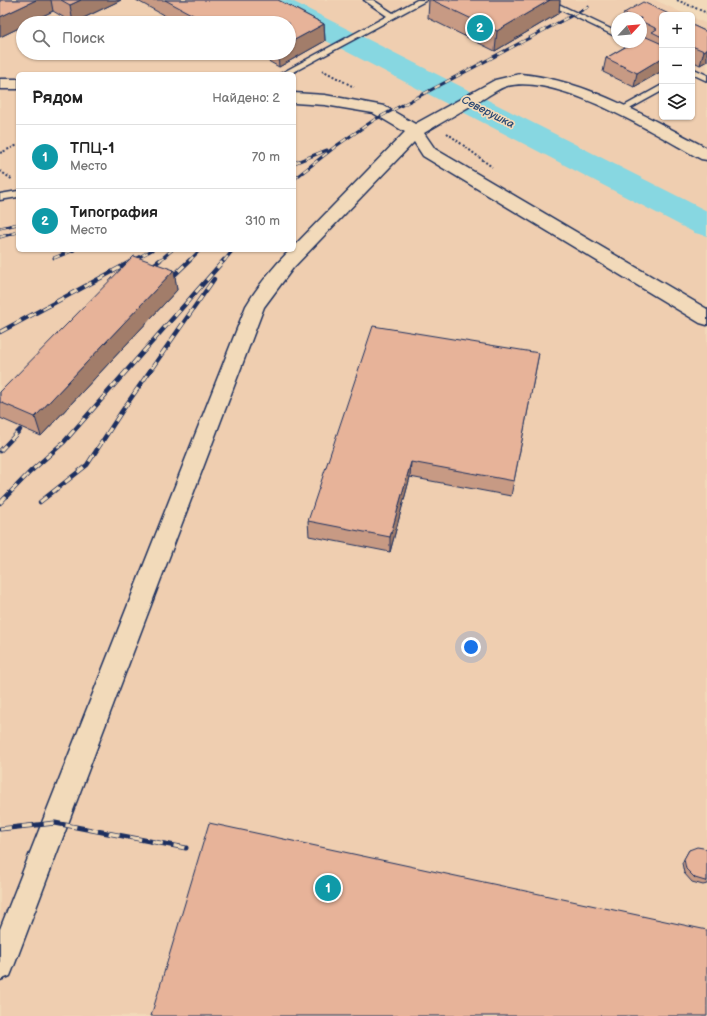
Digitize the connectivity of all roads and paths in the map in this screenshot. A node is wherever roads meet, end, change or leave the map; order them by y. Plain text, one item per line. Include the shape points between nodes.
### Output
1 (368, 0) edge
2 (423, 0) edge
3 (544, 0) edge
4 (677, 0) edge
5 (707, 13) edge
6 (392, 16) junction
7 (611, 32) edge
8 (288, 72) edge
9 (695, 72) edge
10 (707, 78) edge
11 (0, 84) edge
12 (16, 84) edge
13 (659, 90) edge
14 (296, 98) edge
15 (621, 110) junction
16 (415, 132) junction
17 (16, 146) edge
18 (0, 153) edge
19 (707, 155) edge
20 (0, 171) edge
21 (16, 183) edge
22 (16, 194) edge
23 (0, 197) edge
24 (707, 318) edge
25 (0, 966) edge

1 - 6 lane
2 - 6 lane
3 - 7 lane
4 - 5 path
6 - 8 lane
9 - 10 lane
11 - 12 street
13 - 15 lane
14 - 16 street via 378,109
15 - 16 street via 567,87 520,79 500,83
15 - 19 street
16 - 24 street via 428,152
16 - 25 street via 287,264 255,306
17 - 18 path
20 - 21 path
22 - 23 lane

